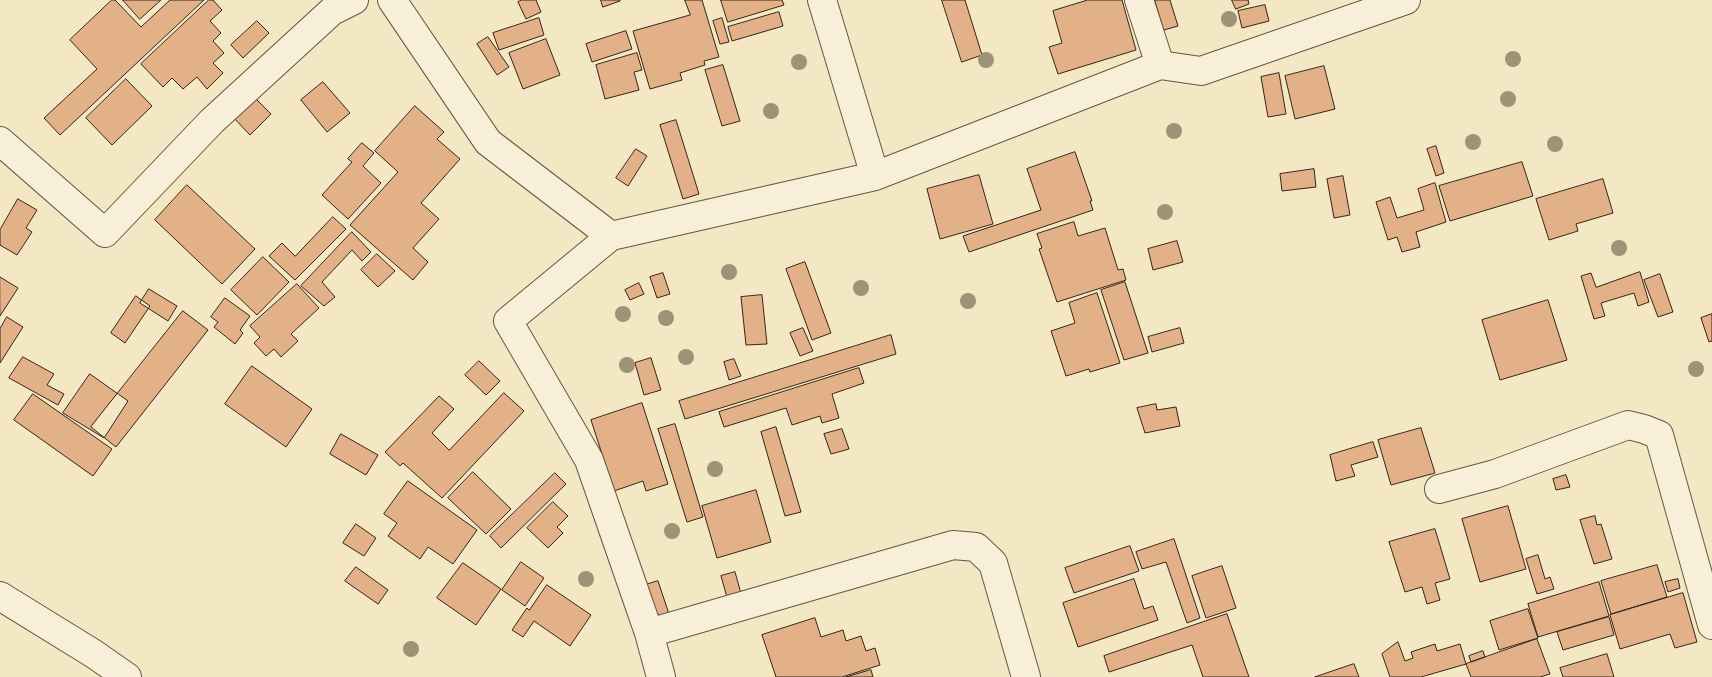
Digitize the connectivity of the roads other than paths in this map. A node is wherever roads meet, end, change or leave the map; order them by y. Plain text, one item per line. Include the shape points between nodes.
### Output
1 (354, 0) edge
2 (392, 0) edge
3 (822, 0) edge
4 (1139, 0) edge
5 (1405, 0) edge
6 (1160, 66) junction
7 (0, 142) edge
8 (876, 176) junction
9 (611, 236) junction
10 (1439, 490) dead end
11 (0, 596) edge
12 (1712, 625) edge
13 (649, 633) junction
14 (127, 677) edge
15 (661, 677) edge
16 (1026, 677) edge

1 - 7 street via 332,11 212,121 105,233
2 - 9 street via 488,142
3 - 8 street
4 - 6 street
5 - 6 street via 1201,71
6 - 8 street
8 - 9 street
9 - 13 street via 508,321 589,460
10 - 12 street via 1495,474 1628,425 1659,435
11 - 14 street
13 - 15 street
13 - 16 street via 953,545 976,547 994,563

